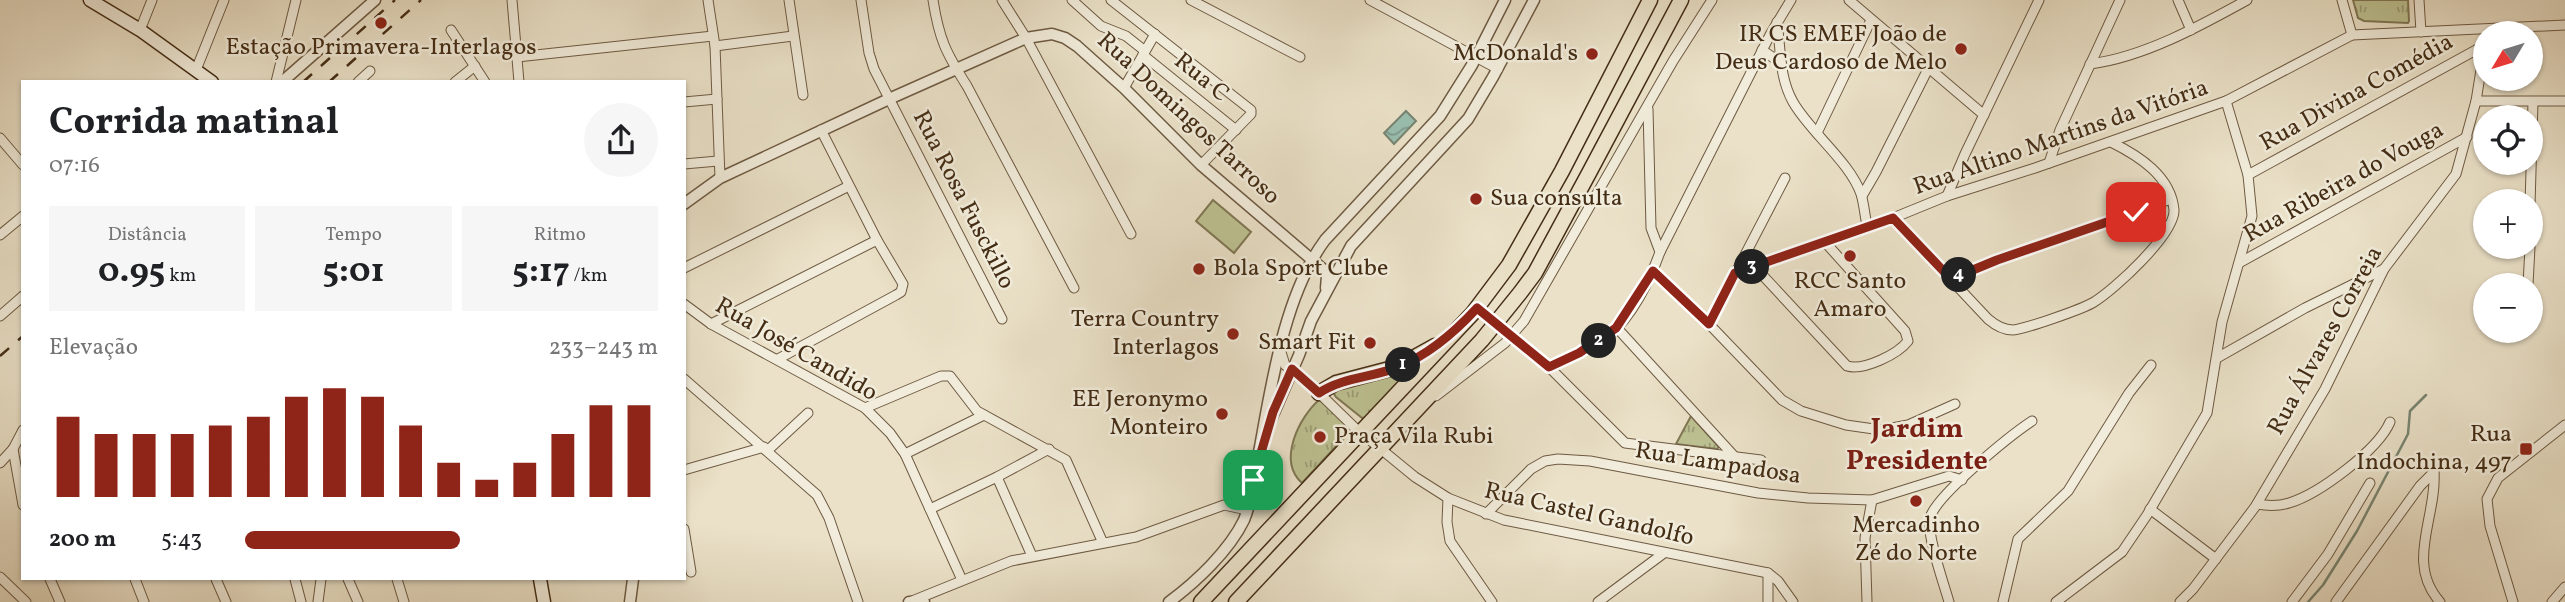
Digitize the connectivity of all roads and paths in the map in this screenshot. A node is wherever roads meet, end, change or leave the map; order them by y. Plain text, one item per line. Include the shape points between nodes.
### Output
1 (90, 0) edge
2 (152, 0) edge
3 (224, 0) edge
4 (296, 0) edge
5 (375, 0) edge
6 (512, 0) edge
7 (708, 0) edge
8 (789, 0) edge
9 (861, 0) edge
10 (933, 0) edge
11 (1002, 0) edge
12 (1072, 0) edge
13 (1111, 0) edge
14 (1191, 0) edge
15 (1370, 0) edge
16 (1505, 0) edge
17 (1534, 0) edge
18 (1650, 0) edge
19 (1681, 0) edge
20 (1712, 0) edge
21 (1791, 0) edge
22 (1849, 0) edge
23 (2039, 0) edge
24 (2120, 0) edge
25 (2178, 0) edge
26 (2247, 0) edge
27 (2342, 0) edge
28 (2419, 0) edge
29 (1871, 20) junction
30 (1777, 21) junction
31 (2565, 24) edge
32 (2543, 26) edge
33 (140, 30) junction
34 (451, 30) dead end
35 (2191, 30) junction
36 (2473, 30) edge
37 (2421, 32) junction
38 (1155, 34) junction
39 (2352, 35) junction
40 (793, 36) junction
41 (1026, 38) junction
42 (714, 41) junction
43 (1762, 50) junction
44 (2473, 52) edge
45 (1144, 53) junction
46 (517, 57) junction
47 (1300, 57) dead end
48 (1475, 57) junction
49 (1781, 63) junction
50 (2090, 64) junction
51 (475, 66) junction
52 (955, 69) junction
53 (1498, 69) junction
54 (1928, 69) junction
55 (196, 70) junction
56 (370, 71) dead end
57 (209, 80) edge
58 (276, 80) edge
59 (284, 80) edge
60 (360, 80) edge
61 (458, 80) edge
62 (484, 80) edge
63 (519, 80) edge
64 (1124, 88) junction
65 (2478, 91) edge
66 (803, 95) dead end
67 (717, 99) junction
68 (888, 99) junction
69 (2226, 101) junction
70 (2476, 101) junction
71 (2565, 101) edge
72 (686, 102) edge
73 (2533, 102) junction
74 (1648, 106) junction
75 (1984, 115) junction
76 (821, 130) junction
77 (1236, 130) junction
78 (1817, 133) junction
79 (2467, 137) junction
80 (0, 138) edge
81 (2111, 142) junction
82 (718, 161) junction
83 (21, 163) edge
84 (2049, 163) junction
85 (686, 164) edge
86 (1201, 166) junction
87 (2248, 175) junction
88 (720, 178) junction
89 (1786, 178) dead end
90 (849, 186) junction
91 (2530, 189) edge
92 (1862, 196) junction
93 (1947, 196) junction
94 (2171, 199) junction
95 (686, 203) edge
96 (21, 218) edge
97 (1893, 218) junction
98 (1867, 226) junction
99 (1, 233) edge
100 (1131, 234) dead end
101 (877, 240) junction
102 (1824, 241) junction
103 (1660, 252) junction
104 (1310, 259) junction
105 (2239, 263) junction
106 (1754, 266) junction
107 (686, 267) edge
108 (2384, 269) junction
109 (1653, 271) junction
110 (1735, 273) junction
111 (1951, 279) junction
112 (1074, 288) dead end
113 (1326, 289) junction
114 (21, 298) edge
115 (686, 305) edge
116 (1477, 308) junction
117 (0, 316) edge
118 (1002, 319) dead end
119 (1497, 323) junction
120 (711, 324) junction
121 (1709, 324) junction
122 (1616, 328) junction
123 (1512, 337) junction
124 (1448, 338) junction
125 (1281, 350) junction
126 (2217, 358) junction
127 (778, 359) junction
128 (2151, 366) dead end
129 (1549, 367) junction
130 (1292, 369) junction
131 (686, 381) edge
132 (1319, 393) junction
133 (1955, 404) dead end
134 (865, 408) junction
135 (808, 413) dead end
136 (1410, 414) junction
137 (984, 415) junction
138 (2032, 421) dead end
139 (2390, 422) dead end
140 (2565, 425) edge
141 (1361, 433) junction
142 (21, 434) edge
143 (1379, 448) junction
144 (13, 449) junction
145 (766, 449) junction
146 (1049, 449) junction
147 (905, 454) junction
148 (1734, 456) junction
149 (1258, 458) junction
150 (1761, 460) dead end
151 (0, 463) edge
152 (686, 469) edge
153 (997, 477) junction
154 (1962, 480) junction
155 (2370, 483) dead end
156 (21, 494) edge
157 (1448, 498) junction
158 (1872, 499) junction
159 (2257, 504) junction
160 (930, 509) junction
161 (2150, 509) junction
162 (1486, 514) junction
163 (1245, 515) junction
164 (686, 541) edge
165 (1103, 543) junction
166 (1664, 553) junction
167 (1032, 556) junction
168 (2216, 559) junction
169 (691, 572) dead end
170 (1768, 573) junction
171 (0, 577) edge
172 (50, 580) edge
173 (135, 580) edge
174 (216, 580) edge
175 (295, 580) edge
176 (321, 580) edge
177 (348, 580) edge
178 (397, 580) edge
179 (541, 580) edge
180 (633, 580) edge
181 (962, 580) junction
182 (2565, 587) edge
183 (26, 602) edge
184 (60, 602) edge
185 (144, 602) edge
186 (226, 602) edge
187 (301, 602) edge
188 (318, 602) edge
189 (358, 602) edge
190 (404, 602) edge
191 (544, 602) edge
192 (630, 602) edge
193 (858, 602) edge
194 (911, 602) edge
195 (924, 602) edge
196 (1168, 602) edge
197 (1201, 602) edge
198 (1236, 602) edge
199 (1492, 602) edge
200 (1598, 602) edge
201 (1768, 602) edge
202 (1793, 602) edge
203 (1867, 602) edge
204 (1950, 602) edge
205 (2003, 602) edge
206 (2056, 602) edge
207 (2180, 602) edge
208 (2292, 602) edge
209 (2336, 602) edge
210 (2440, 602) edge
211 (2513, 602) edge
212 (2552, 602) edge

1 - 33 main road
2 - 33 street
3 - 55 street
4 - 58 street
5 - 59 street
6 - 46 street
7 - 42 street
8 - 40 street
9 - 68 street, Rua Rosa Fusckillo via 871,61
10 - 52 street via 940,38
11 - 41 street
12 - 45 street, Rua C via 1101,26 1126,36
13 - 38 street
14 - 47 street
15 - 48 street
16 - 48 street
17 - 53 street
18 - 116 main road via 1556,183 1509,265
19 - 119 main road via 1535,273
20 - 74 street
21 - 30 street
22 - 29 street
23 - 75 street
24 - 50 street
25 - 35 street
26 - 35 street
27 - 39 street
28 - 37 street
29 - 54 street
29 - 78 street
30 - 43 street
30 - 49 street
31 - 32 street
33 - 55 main road
34 - 51 street
35 - 50 street
36 - 37 street
37 - 39 street
38 - 45 street
38 - 77 street via 1250,109 1251,114
39 - 69 street, Rua Altino Martins da Vitória
40 - 42 street
40 - 66 street
41 - 52 street
41 - 64 street, Rua Domingos Tarroso via 1052,34 1065,38
41 - 100 street
42 - 46 street
42 - 67 street
43 - 49 street
43 - 103 street
44 - 87 street, Rua Divina Comédia
45 - 64 street
45 - 77 street, Rua C
46 - 63 street
48 - 53 street
48 - 104 street via 1440,116
49 - 78 street via 1793,103
50 - 84 street
51 - 61 street
51 - 62 street
52 - 68 street
52 - 112 street
53 - 113 street via 1457,133 1356,239
54 - 75 street
54 - 92 street
55 - 57 main road
56 - 60 street
64 - 86 street, Rua Domingos Tarroso
65 - 70 street, Rua Álvares Correia
67 - 72 street
67 - 82 street
68 - 76 street
68 - 118 street, Rua Rosa Fusckillo
69 - 81 street, Rua Altino Martins da Vitória
69 - 87 street
70 - 73 street
70 - 79 street, Rua Álvares Correia
71 - 73 street
73 - 91 street
74 - 103 street via 1651,228
74 - 123 street
75 - 93 street
76 - 88 street
76 - 90 street
77 - 86 street
78 - 92 street
79 - 105 street, Rua Ribeira do Vouga
79 - 108 street, Rua Álvares Correia via 2456,174
80 - 83 street
81 - 84 street, Rua Altino Martins da Vitória
81 - 94 street via 2151,167
82 - 85 street
82 - 88 street
84 - 93 street, Rua Altino Martins da Vitória
86 - 104 street, Rua Domingos Tarroso
87 - 105 street via 2252,216
88 - 95 street
89 - 110 street
90 - 101 street
90 - 107 street
92 - 98 street
93 - 97 street, Rua Altino Martins da Vitória
94 - 111 street
94 - 111 street via 2173,217 2165,234 2090,304 2007,329 1993,324
96 - 99 street
97 - 98 street, Rua Altino Martins da Vitória
97 - 111 street
98 - 102 street, Rua Altino Martins da Vitória
101 - 120 street
101 - 127 street via 902,285 901,292
102 - 106 street, Rua Altino Martins da Vitória
102 - 106 street via 1905,331 1908,341 1894,354 1855,368 1847,366
103 - 109 street
104 - 113 street, Rua Domingos Tarroso via 1326,273
104 - 125 street
105 - 126 street
106 - 110 street, Rua Altino Martins da Vitória
108 - 126 street
108 - 159 street, Rua Álvares Correia via 2325,388
109 - 121 street
109 - 122 street
110 - 121 street
113 - 130 street
114 - 117 street
115 - 120 street, Rua José Candido
116 - 119 street
116 - 124 main road
119 - 123 street
119 - 136 main road
120 - 127 street, Rua José Candido
121 - 133 street via 1782,400 1801,411 1881,430 1908,425
122 - 129 street
122 - 148 street
123 - 129 street
123 - 136 street
124 - 132 main road via 1397,368 1336,383
124 - 141 main road
125 - 130 street, Rua Castel Gandolfo via 1282,360
125 - 149 street
126 - 161 street via 2204,420
127 - 134 street, Rua José Candido
128 - 205 street via 2068,491 2018,539
129 - 148 street via 1629,444
130 - 132 street, Rua Castel Gandolfo
130 - 149 street
131 - 145 street
132 - 141 street, Rua Castel Gandolfo
134 - 137 street via 947,376
134 - 147 street, Rua José Candido
135 - 145 street
136 - 143 main road
137 - 146 street
137 - 147 street
138 - 154 street
139 - 159 street via 2372,448 2327,482 2290,502
140 - 211 street via 2498,478 2487,499 2490,526
141 - 143 street, Rua Castel Gandolfo
141 - 197 main road
142 - 144 street
143 - 157 street, Rua Castel Gandolfo
143 - 198 main road
144 - 151 street
144 - 156 street
145 - 152 street
145 - 193 street via 823,504
146 - 153 street
146 - 165 street via 1069,464
147 - 160 street, Rua José Candido
148 - 150 street
149 - 163 street
153 - 160 street
153 - 167 street
154 - 158 street, Rua Lampadosa via 1949,475
154 - 204 street via 1929,520
155 - 208 street via 2328,554
157 - 162 street, Rua Castel Gandolfo
157 - 199 street via 1450,541
158 - 162 street, Rua Lampadosa via 1758,493 1558,459 1531,468
158 - 203 street via 1865,538
159 - 168 street, Rua Álvares Correia
160 - 181 street, Rua José Candido
161 - 168 street
161 - 206 street via 2122,552
162 - 166 street, Rua Castel Gandolfo
163 - 165 street via 1224,505 1158,530
163 - 196 street via 1215,559
164 - 169 street
165 - 167 street
166 - 170 street, Rua Castel Gandolfo
166 - 200 street
167 - 181 street
168 - 207 street, Rua Álvares Correia
170 - 201 street
170 - 202 street
171 - 183 street
172 - 184 street
173 - 185 street
174 - 186 street
175 - 187 street
176 - 188 street
177 - 189 street
178 - 190 street
179 - 191 main road
180 - 192 street
181 - 194 street
182 - 212 street
194 - 195 street
209 - 210 street via 2434,472 2423,567

